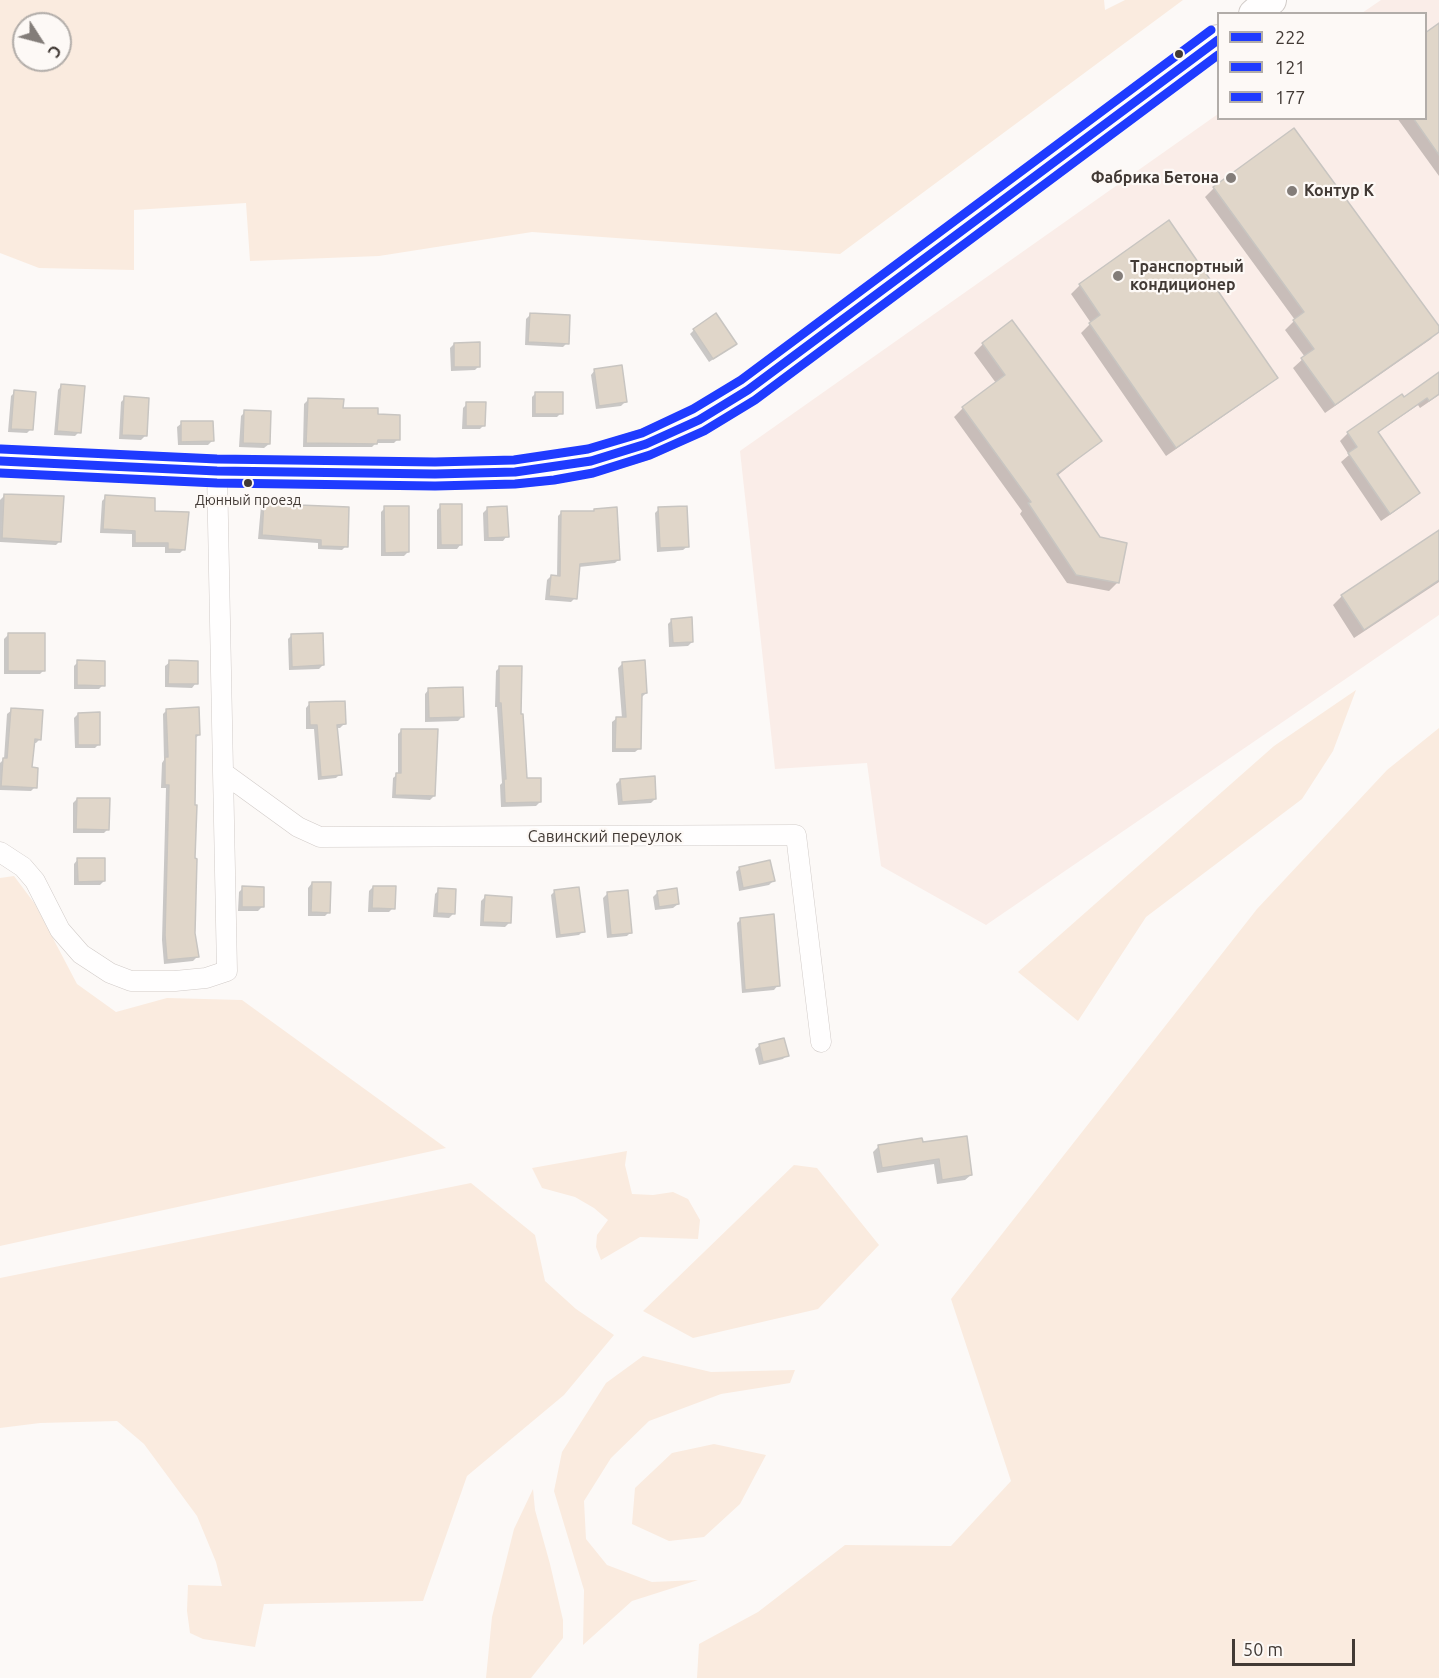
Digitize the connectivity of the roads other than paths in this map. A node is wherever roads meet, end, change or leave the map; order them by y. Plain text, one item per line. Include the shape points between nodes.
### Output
1 (1271, 0) edge
2 (1256, 12) edge
3 (1217, 41) edge
4 (0, 461) edge
5 (218, 471) junction
6 (225, 774) junction
7 (0, 852) edge
8 (821, 1042) dead end

1 - 2 main road
3 - 5 main road via 757,384 664,437 591,461 515,472
4 - 5 main road
5 - 6 street
6 - 7 street via 227,971 207,978 131,981 110,973 81,954 60,930 35,881
6 - 8 street, Савинский переулок via 298,827 320,837 796,835

